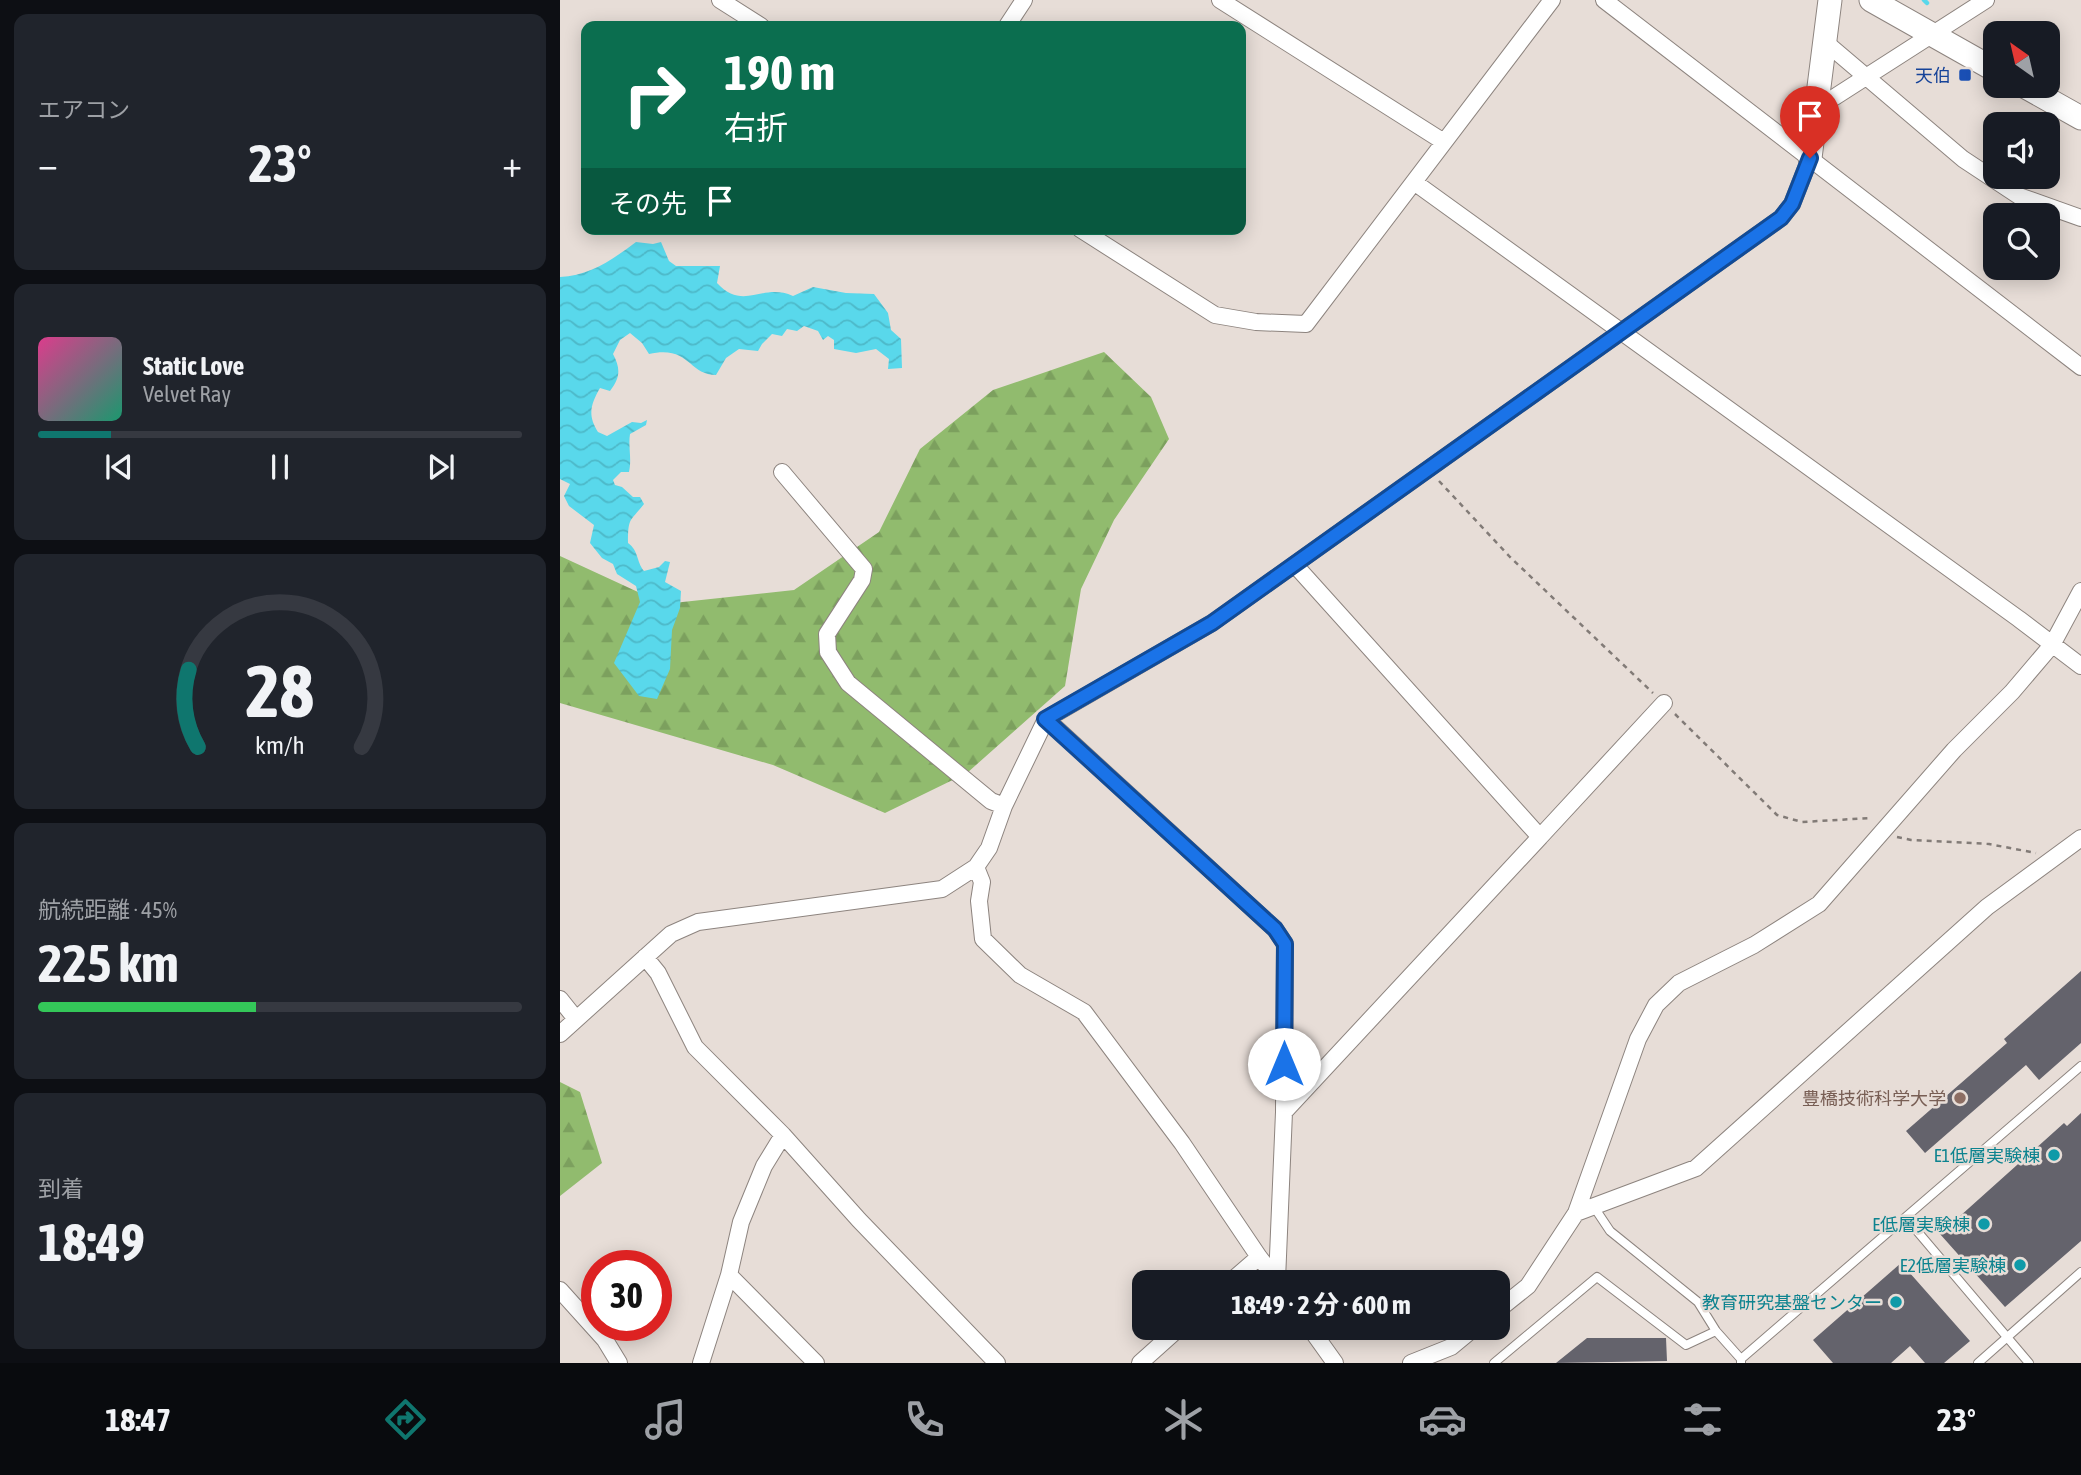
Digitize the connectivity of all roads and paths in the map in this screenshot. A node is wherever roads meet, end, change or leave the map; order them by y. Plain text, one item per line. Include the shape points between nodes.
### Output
1 (720, 0) edge
2 (1024, 0) edge
3 (1220, 0) edge
4 (1552, 0) edge
5 (1604, 0) edge
6 (1829, 0) edge
7 (1871, 0) edge
8 (1986, 0) edge
9 (753, 21) edge
10 (1010, 21) edge
11 (1930, 34) junction
12 (1824, 41) junction
13 (1983, 63) edge
14 (1865, 78) junction
15 (2045, 98) edge
16 (1816, 109) junction
17 (2081, 118) edge
18 (1444, 142) junction
19 (1810, 158) junction
20 (1414, 182) junction
21 (2081, 218) edge
22 (1089, 235) edge
23 (1621, 332) junction
24 (2081, 367) edge
25 (1429, 470) junction
26 (782, 472) dead end
27 (1295, 565) junction
28 (2081, 591) edge
29 (2052, 645) junction
30 (2081, 666) edge
31 (1664, 703) junction
32 (1045, 719) junction
33 (1004, 806) junction
34 (1888, 824) junction
35 (1540, 837) junction
36 (2081, 838) edge
37 (2057, 856) junction
38 (976, 867) junction
39 (645, 957) junction
40 (560, 999) edge
41 (576, 1019) junction
42 (560, 1034) edge
43 (2081, 1066) edge
44 (1284, 1112) junction
45 (783, 1135) junction
46 (1593, 1206) junction
47 (1576, 1213) junction
48 (1906, 1218) junction
49 (1259, 1256) junction
50 (1243, 1270) edge
51 (1270, 1270) edge
52 (1278, 1270) edge
53 (2081, 1272) edge
54 (729, 1275) junction
55 (560, 1290) edge
56 (1510, 1300) edge
57 (1716, 1331) junction
58 (2007, 1337) junction
59 (1166, 1340) edge
60 (1319, 1340) edge
61 (1460, 1340) edge
62 (1741, 1361) edge
63 (620, 1363) edge
64 (701, 1363) edge
65 (816, 1363) edge
66 (997, 1363) edge
67 (1140, 1363) edge
68 (1335, 1363) edge
69 (1411, 1363) edge
70 (1494, 1363) edge
71 (1978, 1363) edge
72 (2029, 1363) edge

1 - 9 street
2 - 10 street
3 - 18 street
4 - 18 street
5 - 19 street
6 - 12 main road
7 - 11 main road
8 - 11 street
11 - 13 main road
11 - 14 street
12 - 14 street
12 - 16 main road
14 - 16 street
14 - 21 street via 1963,159 2019,196
15 - 17 main road
16 - 19 main road
18 - 20 street
19 - 23 street via 1792,204 1781,218
19 - 24 street
20 - 22 street via 1306,324 1215,315
20 - 23 street
23 - 25 street
23 - 29 street
25 - 27 street
25 - 31 path via 1510,557
26 - 33 street via 863,569 862,580 827,634 828,652 848,683 991,801
27 - 32 street via 1212,623
27 - 35 street
28 - 29 street
29 - 30 street
29 - 34 street
31 - 34 path via 1777,815 1802,822
31 - 35 street
32 - 33 street
32 - 44 street via 1275,929 1285,944
33 - 38 street via 989,848
34 - 37 path via 1894,836 1910,840 1989,844
34 - 47 street via 1819,904 1754,945 1679,983 1656,1005 1638,1039
35 - 44 street
36 - 37 street
37 - 46 street via 1987,907 1696,1168
38 - 39 street via 942,889 698,922 671,934
38 - 49 street via 982,882 979,901 984,939 1020,975 1084,1012
39 - 41 street
39 - 45 street via 695,1047
40 - 41 street
41 - 42 street
43 - 48 lane
44 - 52 street
45 - 54 street via 764,1166 741,1222
45 - 66 street
46 - 47 street
46 - 57 lane via 1610,1231 1698,1302
47 - 56 street via 1528,1286
48 - 58 lane
48 - 62 lane
49 - 50 street
49 - 51 street
53 - 58 lane
54 - 64 street
54 - 65 street
55 - 63 street
57 - 62 lane
57 - 70 lane via 1686,1345 1597,1277
58 - 71 lane
58 - 72 lane
59 - 67 street
60 - 68 street
61 - 69 street

